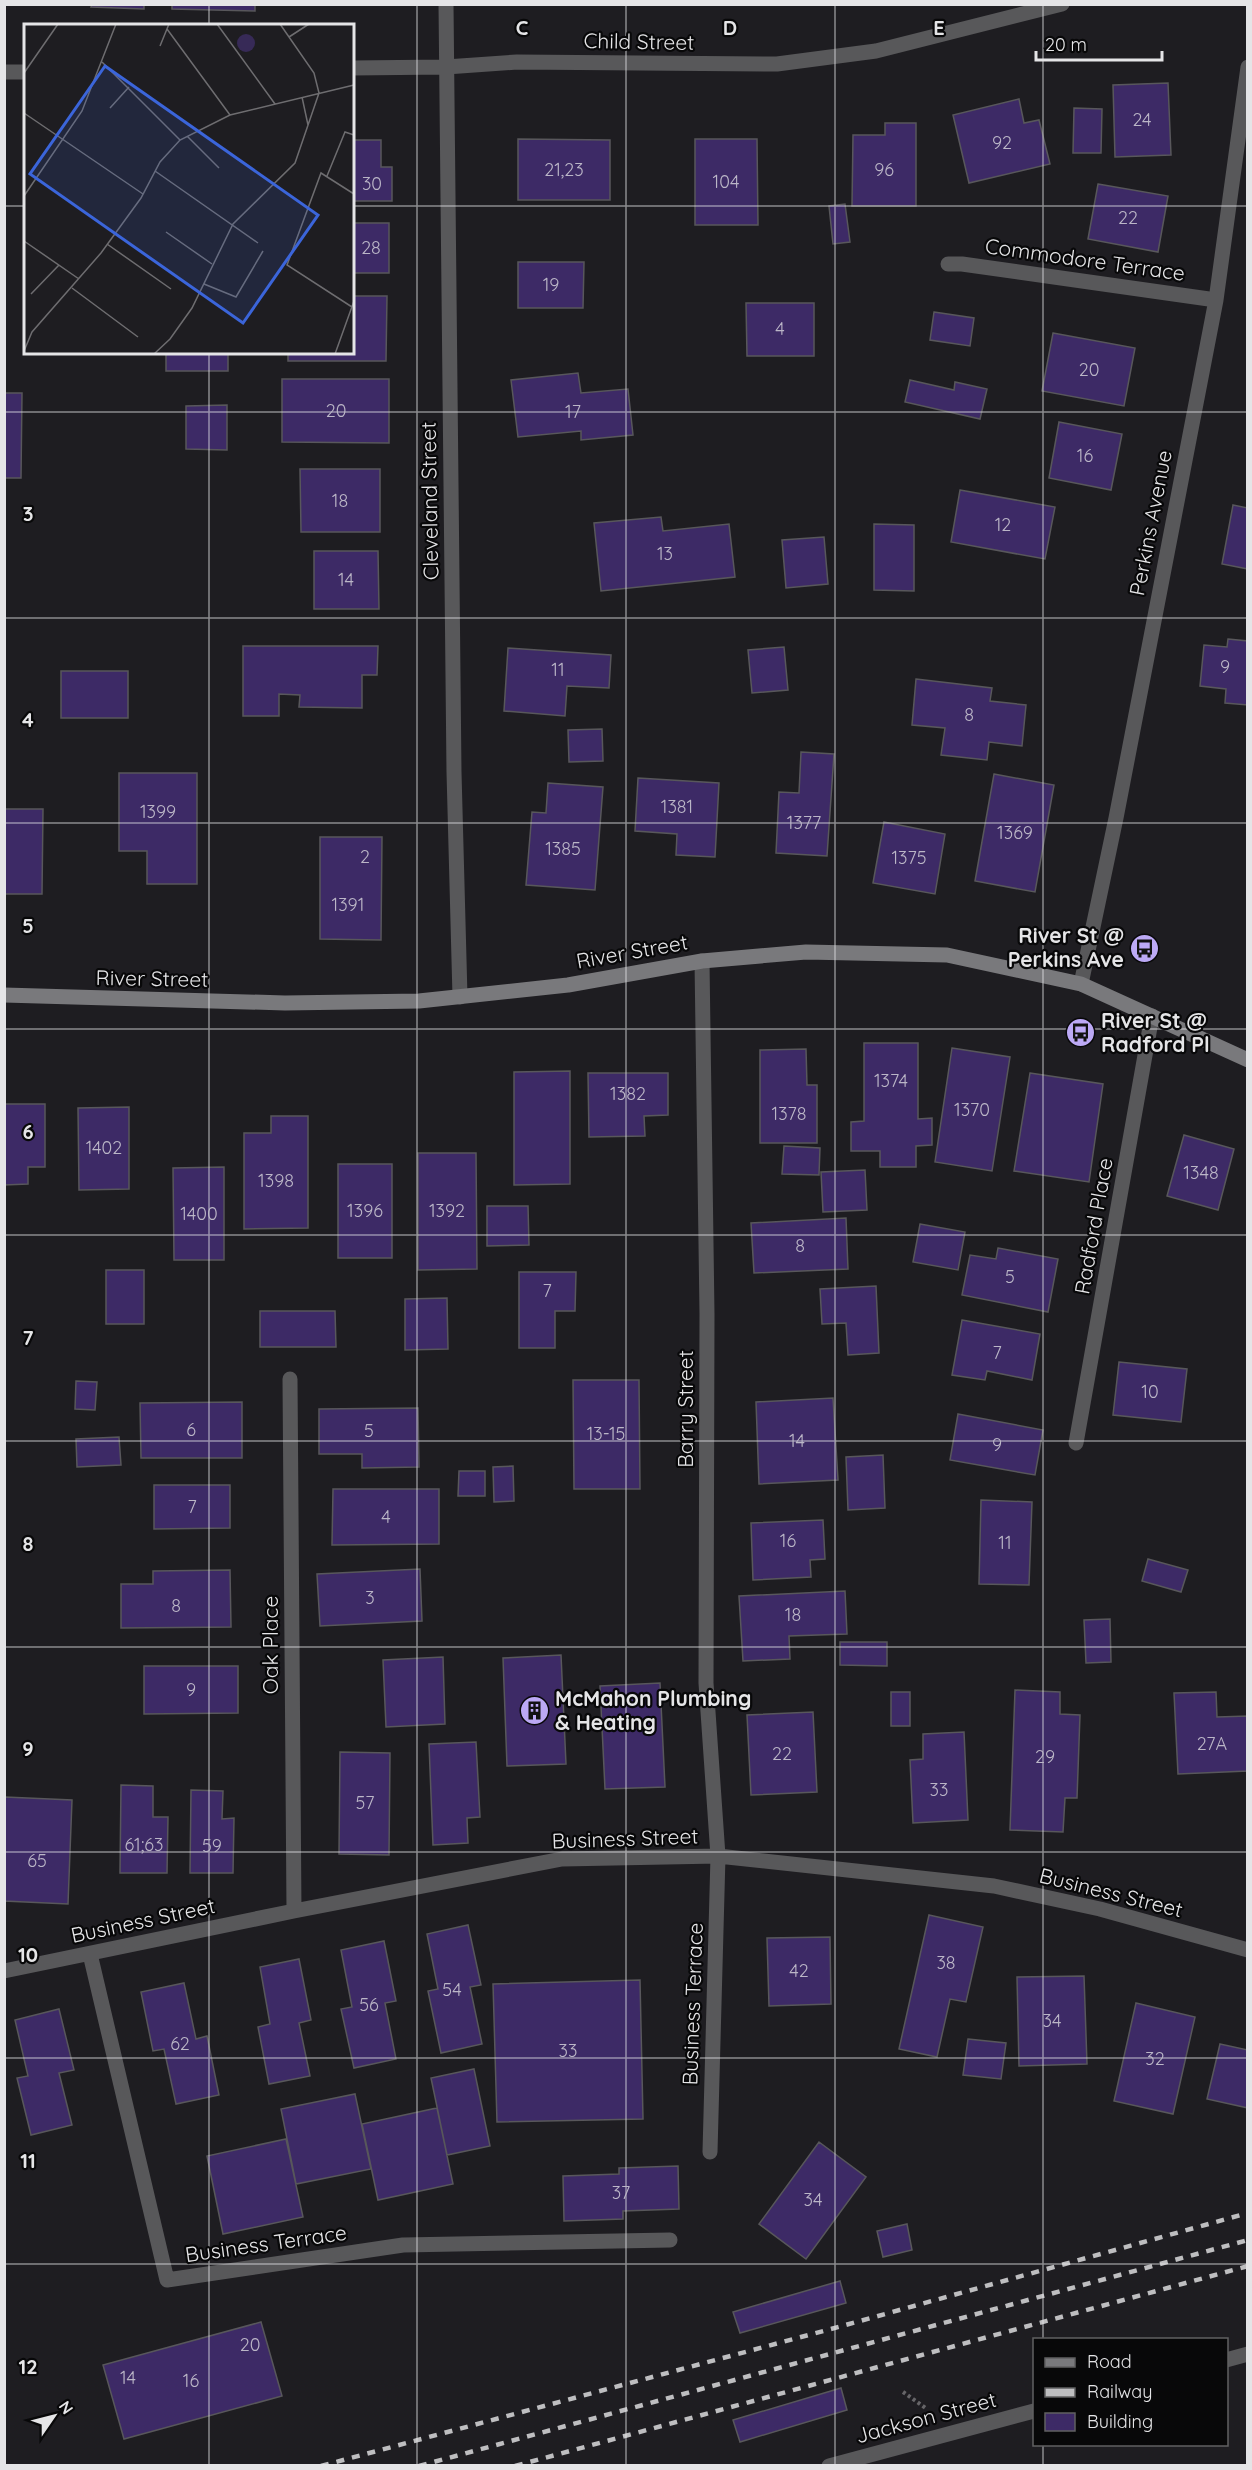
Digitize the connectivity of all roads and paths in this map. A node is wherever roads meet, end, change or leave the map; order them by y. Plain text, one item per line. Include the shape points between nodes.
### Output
1 (446, 4) edge
2 (1062, 4) edge
3 (446, 67) junction
4 (1248, 67) edge
5 (354, 68) edge
6 (4, 72) edge
7 (24, 72) edge
8 (948, 264) dead end
9 (1216, 300) junction
10 (702, 961) junction
11 (1081, 984) junction
12 (4, 995) edge
13 (460, 997) junction
14 (1152, 1016) junction
15 (1248, 1060) edge
16 (290, 1379) dead end
17 (1076, 1443) dead end
18 (718, 1856) junction
19 (294, 1911) junction
20 (1248, 1950) edge
21 (90, 1954) junction
22 (4, 1971) edge
23 (710, 2152) dead end
24 (670, 2240) dead end
25 (1248, 2354) edge
26 (1228, 2360) edge
27 (1033, 2412) edge
28 (829, 2466) edge

1 - 3 street, Cleveland Street
2 - 3 street, Child Street via 876,51 777,64 517,62
3 - 5 street, Child Street
3 - 13 street, Cleveland Street
4 - 9 street, Perkins Avenue
6 - 7 street
8 - 9 street, Commodore Terrace
9 - 11 street, Perkins Avenue
10 - 11 main road, River Street via 806,952 947,955
10 - 13 main road, River Street via 568,985
10 - 18 street, Barry Street via 707,1302 706,1683
11 - 14 main road, River Street
12 - 13 main road, River Street via 285,1003
14 - 15 main road, River Street
14 - 17 street, Radford Place
16 - 19 street, Oak Place
18 - 19 street, Business Street via 562,1859
18 - 20 street, Business Street via 994,1886 1100,1909
18 - 23 street, Business Terrace
19 - 21 street, Business Street
21 - 22 street, Business Street
21 - 24 street, Business Terrace via 167,2280 403,2245
25 - 26 street
27 - 28 street, Jackson Street

